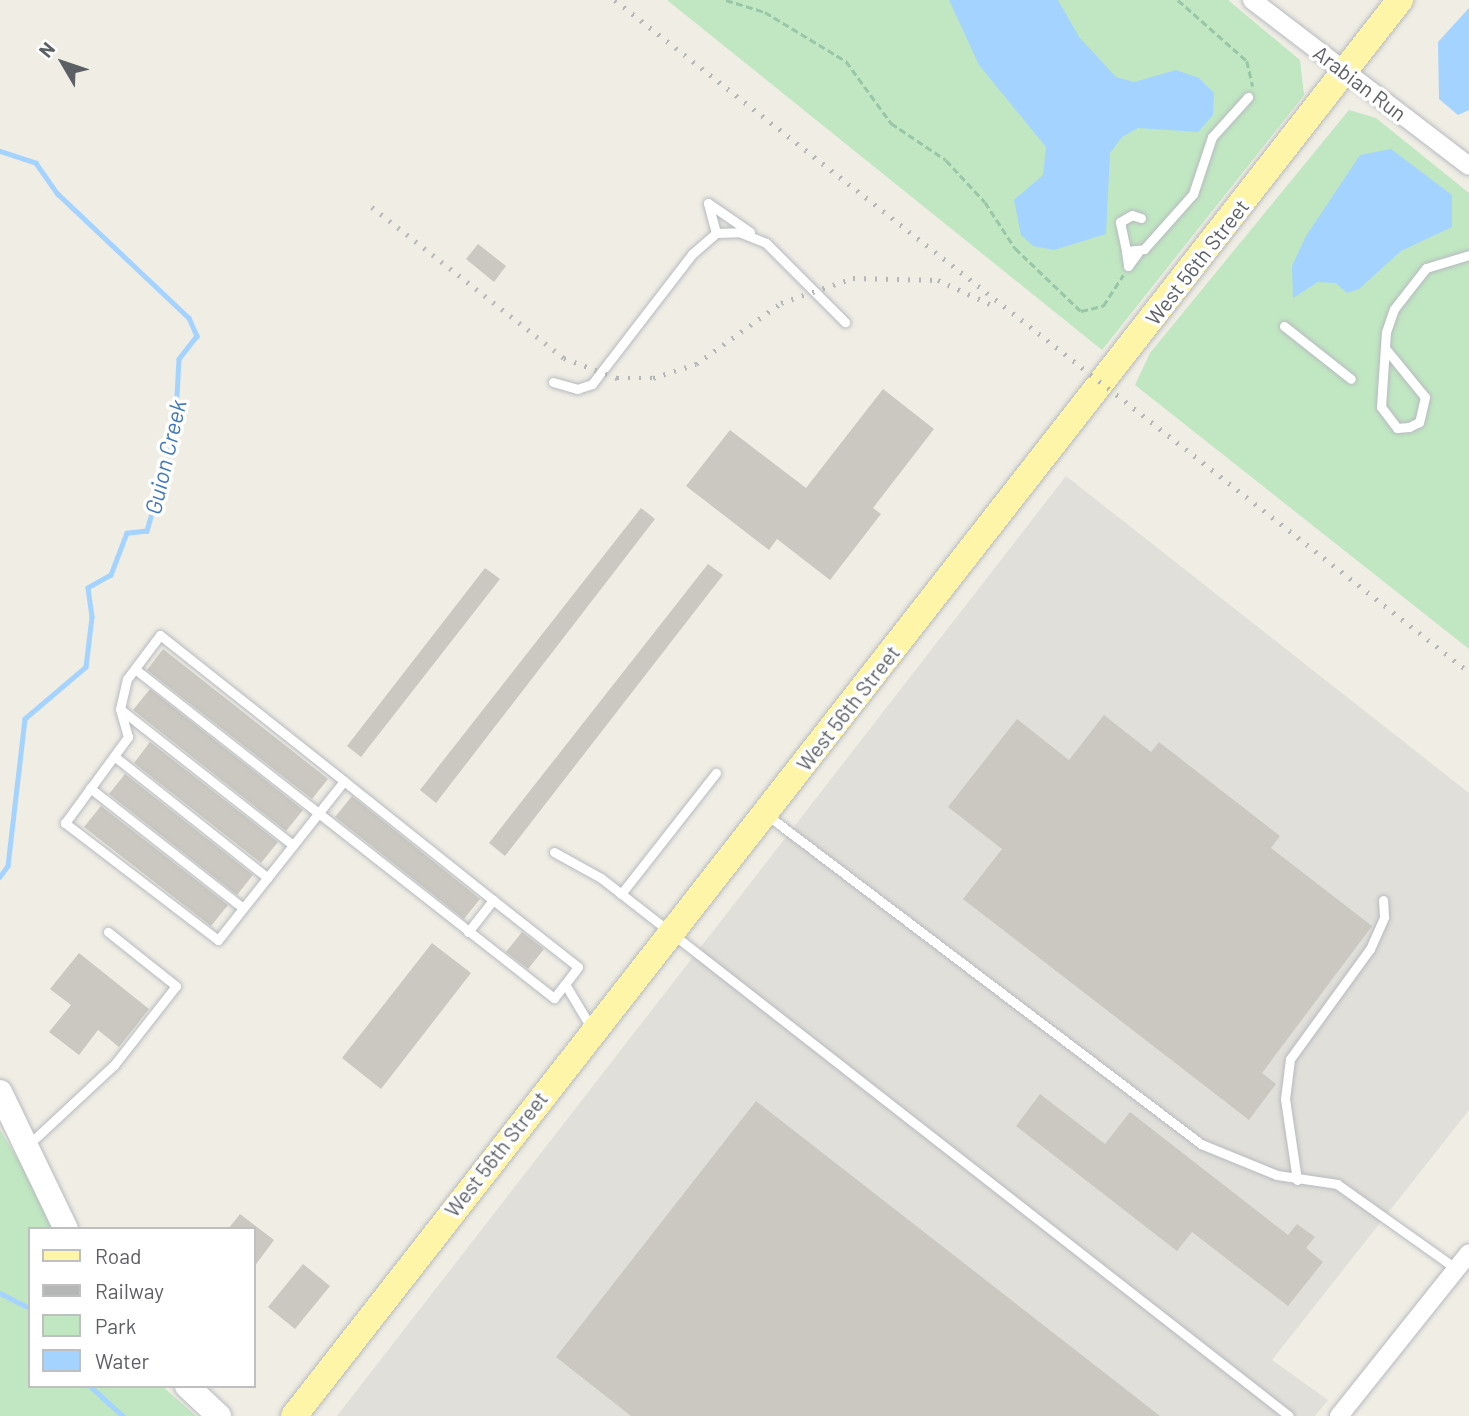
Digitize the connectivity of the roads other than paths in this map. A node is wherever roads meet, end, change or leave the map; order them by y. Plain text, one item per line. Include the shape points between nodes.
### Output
1 (1252, 0) edge
2 (1400, 0) edge
3 (1345, 71) junction
4 (1248, 97) road end
5 (1469, 166) edge
6 (1141, 218) dead end
7 (716, 233) junction
8 (766, 243) junction
9 (1126, 251) junction
10 (1138, 252) junction
11 (1469, 255) edge
12 (845, 322) dead end
13 (1284, 326) dead end
14 (1385, 348) junction
15 (1351, 379) dead end
16 (553, 382) dead end
17 (135, 669) junction
18 (120, 709) junction
19 (114, 756) junction
20 (716, 773) dead end
21 (344, 781) junction
22 (90, 788) junction
23 (765, 814) junction
24 (317, 815) junction
25 (293, 845) junction
26 (554, 852) dead end
27 (268, 878) junction
28 (621, 894) junction
29 (493, 900) junction
30 (1383, 900) dead end
31 (243, 908) junction
32 (108, 932) dead end
33 (468, 932) junction
34 (672, 933) junction
35 (565, 984) junction
36 (593, 1031) junction
37 (0, 1092) edge
38 (26, 1147) junction
39 (1297, 1180) junction
40 (65, 1227) edge
41 (1469, 1252) edge
42 (1455, 1268) junction
43 (189, 1388) edge
44 (219, 1416) edge
45 (294, 1416) edge
46 (1289, 1416) edge
47 (1339, 1416) edge

1 - 3 street, Arabian Run
2 - 3 main road, West 56th Street
3 - 5 street, Arabian Run
3 - 23 main road, West 56th Street
4 - 10 lane via 1212,137 1193,194
6 - 9 lane via 1132,215 1120,222
7 - 8 lane via 739,232
7 - 8 lane via 708,203
7 - 16 lane via 692,254 592,384 577,389
8 - 12 lane
9 - 10 lane
9 - 10 lane via 1128,266
11 - 14 lane via 1426,268 1410,285 1394,309
13 - 15 lane
14 - 14 lane via 1381,407 1396,428 1409,427 1419,422 1425,397
17 - 18 lane
17 - 21 lane via 160,635
17 - 24 lane
18 - 19 lane via 128,737
18 - 25 lane
19 - 22 lane
19 - 27 lane
20 - 28 lane
21 - 24 lane
21 - 29 lane
22 - 31 lane
22 - 31 lane via 65,823 218,940
23 - 34 main road, West 56th Street
23 - 39 lane via 1201,1144
24 - 25 lane
24 - 33 lane
25 - 27 lane
26 - 28 lane
27 - 31 lane
28 - 34 lane
29 - 33 lane
29 - 35 lane via 578,967
30 - 39 lane via 1384,917 1370,949 1304,1037 1284,1077
32 - 38 lane via 176,986 99,1080
33 - 35 lane via 554,998
34 - 36 main road, West 56th Street
34 - 46 lane
35 - 36 lane
36 - 45 main road, West 56th Street
37 - 38 street
38 - 40 street
39 - 42 lane via 1337,1184
41 - 42 street
42 - 47 street
43 - 44 street

